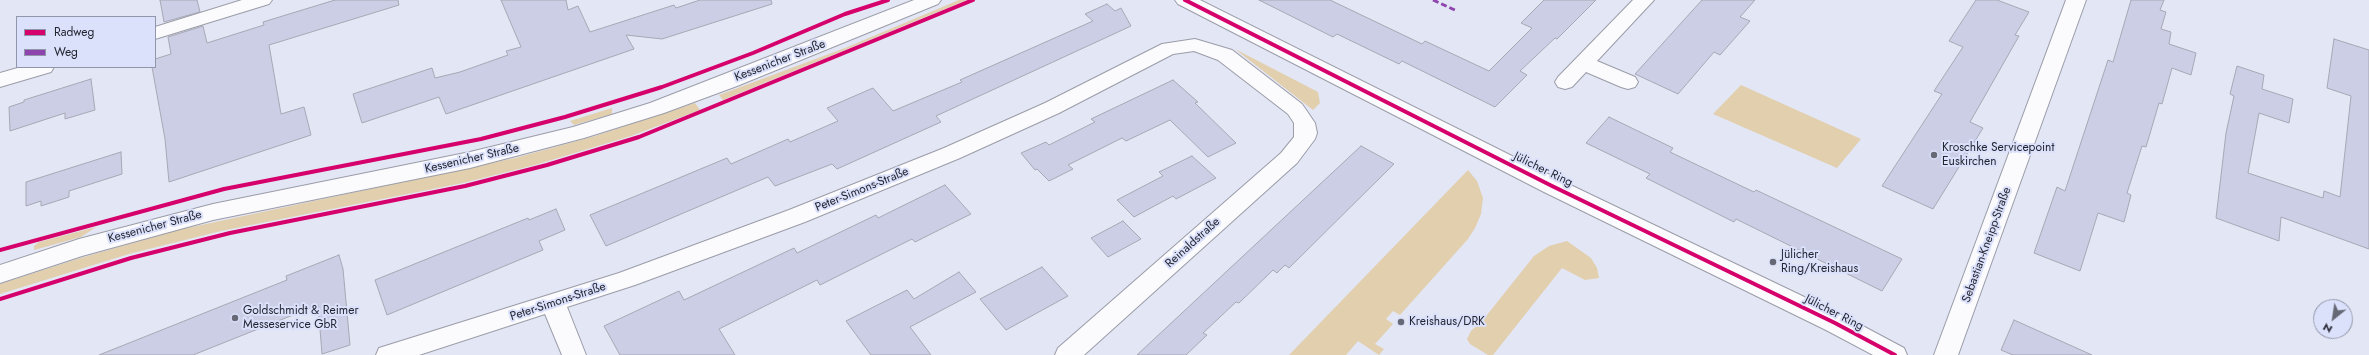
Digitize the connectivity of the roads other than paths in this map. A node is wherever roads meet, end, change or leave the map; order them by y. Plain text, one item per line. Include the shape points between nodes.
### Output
1 (262, 0) edge
2 (931, 0) edge
3 (1185, 0) edge
4 (1644, 0) edge
5 (2076, 0) edge
6 (156, 33) edge
7 (1584, 63) junction
8 (41, 68) edge
9 (0, 80) edge
10 (1565, 82) dead end
11 (1628, 82) dead end
12 (1304, 123) joint
13 (0, 274) edge
14 (553, 303) junction
15 (388, 355) edge
16 (574, 355) edge
17 (1068, 355) edge
18 (1895, 355) edge
19 (1946, 355) edge

1 - 6 street
2 - 13 street, Kessenicher Straße via 730,81 576,134 470,160 198,216 86,246
3 - 18 street, Jülicher Ring
4 - 7 street
5 - 19 street, Sebastian-Kneipp-Straße
7 - 10 street
7 - 11 street
8 - 9 street
12 - 14 street, Peter-Simons-Straße via 1288,103 1225,55 1195,45 1169,48 1052,108 952,153 697,254
12 - 17 street, Reinaldstraße via 1304,139 1289,158
14 - 15 street, Peter-Simons-Straße
14 - 16 street

